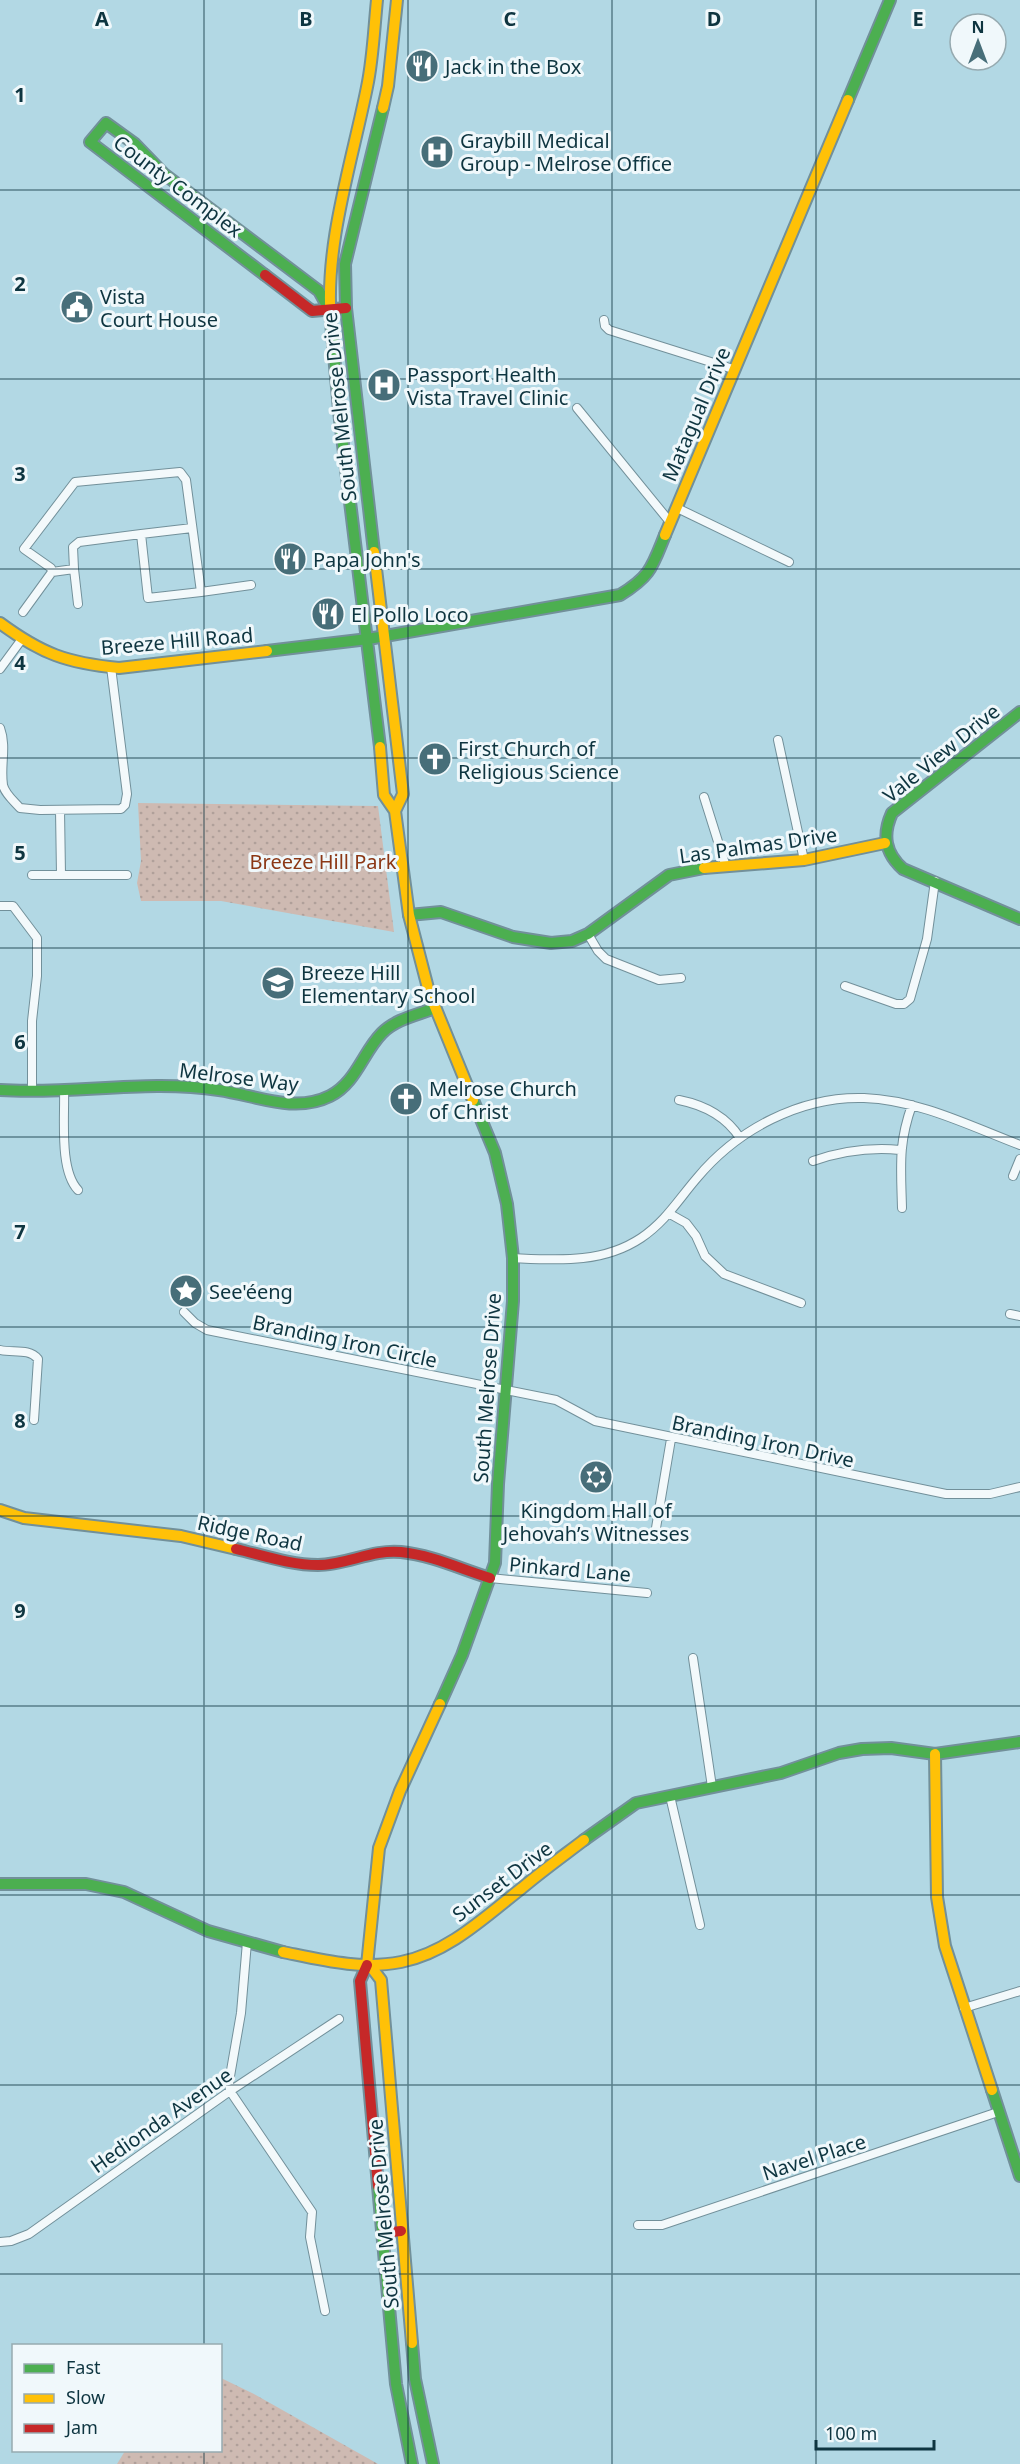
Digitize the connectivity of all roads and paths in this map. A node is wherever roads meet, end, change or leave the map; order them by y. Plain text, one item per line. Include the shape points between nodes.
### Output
1 (377, 0) edge
2 (397, 0) edge
3 (890, 0) edge
4 (346, 308) junction
5 (330, 311) junction
6 (604, 320) dead end
7 (734, 369) junction
8 (577, 408) dead end
9 (677, 507) junction
10 (670, 522) junction
11 (192, 528) junction
12 (141, 534) junction
13 (789, 562) dead end
14 (75, 569) junction
15 (52, 572) junction
16 (251, 585) dead end
17 (201, 592) junction
18 (78, 604) dead end
19 (23, 612) dead end
20 (0, 623) edge
21 (383, 636) junction
22 (22, 639) junction
23 (368, 639) junction
24 (111, 667) junction
25 (0, 669) edge
26 (1020, 712) edge
27 (0, 728) edge
28 (778, 741) dead end
29 (704, 797) dead end
30 (60, 810) junction
31 (395, 811) junction
32 (885, 843) junction
33 (804, 860) junction
34 (726, 867) junction
35 (32, 875) dead end
36 (61, 875) junction
37 (127, 876) dead end
38 (935, 881) junction
39 (0, 906) edge
40 (409, 915) junction
41 (1020, 919) edge
42 (588, 934) junction
43 (681, 978) dead end
44 (845, 986) dead end
45 (435, 1008) junction
46 (0, 1090) edge
47 (64, 1090) junction
48 (32, 1091) junction
49 (679, 1100) dead end
50 (912, 1105) junction
51 (740, 1138) junction
52 (1020, 1145) edge
53 (900, 1150) junction
54 (1020, 1159) edge
55 (813, 1161) dead end
56 (1013, 1176) dead end
57 (78, 1190) dead end
58 (902, 1208) dead end
59 (670, 1214) junction
60 (513, 1258) junction
61 (801, 1303) dead end
62 (184, 1312) dead end
63 (1010, 1314) dead end
64 (1020, 1316) edge
65 (0, 1350) edge
66 (505, 1391) junction
67 (34, 1420) dead end
68 (671, 1439) junction
69 (1020, 1486) edge
70 (0, 1510) edge
71 (656, 1528) dead end
72 (490, 1578) junction
73 (646, 1593) dead end
74 (693, 1658) dead end
75 (1020, 1742) edge
76 (935, 1754) junction
77 (712, 1788) junction
78 (670, 1796) junction
79 (0, 1884) edge
80 (700, 1925) dead end
81 (247, 1942) junction
82 (368, 1963) junction
83 (1020, 1991) edge
84 (964, 2007) junction
85 (339, 2019) dead end
86 (230, 2091) junction
87 (998, 2112) junction
88 (1020, 2176) edge
89 (638, 2225) dead end
90 (402, 2231) junction
91 (383, 2233) junction
92 (0, 2242) edge
93 (325, 2311) dead end
94 (412, 2464) edge
95 (433, 2464) edge

1 - 5 main road, South Melrose Drive via 368,83 331,272
2 - 4 main road, South Melrose Drive via 387,86 345,264
3 - 7 main road, Matagual Drive
4 - 5 main road, County Complex
4 - 21 main road, South Melrose Drive
5 - 5 main road, County Complex via 319,291 189,194 106,123 90,142 312,311
5 - 23 main road, South Melrose Drive
6 - 7 street via 609,330
7 - 9 main road, Matagual Drive
8 - 10 street
9 - 10 main road, Matagual Drive
9 - 13 street
10 - 21 main road, Matagual Drive via 650,571 620,595
11 - 12 street
11 - 15 street via 186,480 180,472 75,482 24,549
11 - 17 street
12 - 14 street via 79,542 73,547
12 - 17 street via 148,597
14 - 15 street
14 - 18 street
15 - 19 street
16 - 17 street
20 - 22 main road, Breeze Hill Road
21 - 23 main road, Matagual Drive
21 - 31 main road, South Melrose Drive via 403,794
22 - 24 main road, Breeze Hill Road via 46,654 80,665
22 - 25 street
23 - 24 main road, Breeze Hill Road
23 - 31 main road, South Melrose Drive via 384,795
24 - 30 street via 127,792 125,805 121,809
26 - 32 main road, Vale View Drive via 892,813 886,825
27 - 30 street via 4,746 3,785 8,795 20,808
28 - 33 street
29 - 34 street
30 - 36 street
31 - 40 main road, South Melrose Drive
32 - 33 main road, Las Palmas Drive
32 - 38 main road via 903,869
33 - 34 main road, Las Palmas Drive
34 - 42 main road, Las Palmas Drive via 669,875
35 - 36 street
36 - 37 street
38 - 41 main road
38 - 44 street via 927,939 910,999 896,1004
39 - 48 street via 13,906 37,938
40 - 42 main road, Las Palmas Drive via 441,912 513,937 551,943 572,941
40 - 45 main road, South Melrose Drive
42 - 43 street via 606,959 659,980
45 - 47 main road, Melrose Way via 381,1033 345,1085 309,1104 294,1105 178,1086
45 - 60 main road, South Melrose Drive via 495,1153 507,1204
46 - 48 main road, Melrose Way
47 - 48 main road, Melrose Way
47 - 57 street via 67,1164 71,1182
49 - 51 street via 714,1111
50 - 51 street via 865,1098 821,1102 788,1112
50 - 52 street
50 - 53 street
51 - 59 street via 697,1178
53 - 55 street via 854,1150
53 - 58 street
54 - 56 street
59 - 60 street via 640,1239 600,1256 572,1260
59 - 61 street via 686,1223 705,1256 724,1274
60 - 66 main road, South Melrose Drive
62 - 66 street, Branding Iron Circle via 207,1330
63 - 64 street
65 - 67 street via 27,1352 38,1359
66 - 68 street, Branding Iron Drive via 556,1400 595,1421
66 - 72 main road, South Melrose Drive via 495,1556
68 - 69 street, Branding Iron Drive via 946,1494 990,1494
68 - 71 street
70 - 72 main road, Ridge Road via 24,1518 181,1536 300,1563 336,1563 399,1552
72 - 73 street, Pinkard Lane
72 - 82 main road, South Melrose Drive via 462,1655 399,1791 380,1848
74 - 77 street
75 - 76 main road, Sunset Drive
76 - 77 main road, Sunset Drive via 862,1749
76 - 84 main road via 937,1897 945,1946
77 - 78 main road, Sunset Drive
78 - 80 street
78 - 82 main road, Sunset Drive via 626,1808 485,1919 429,1953 401,1962
79 - 81 main road, Sunset Drive via 86,1884 124,1892 208,1931
81 - 82 main road, Sunset Drive via 344,1965
81 - 86 street
82 - 90 main road, South Melrose Drive via 381,1980
82 - 91 main road, South Melrose Drive via 360,1981
83 - 84 street
84 - 87 main road
85 - 86 street, Hedionda Avenue
86 - 92 street, Hedionda Avenue via 29,2234
86 - 93 street via 312,2212 310,2237
87 - 88 main road
87 - 89 street, Navel Place via 662,2225
90 - 91 main road
90 - 95 main road, South Melrose Drive via 415,2379
91 - 94 main road, South Melrose Drive via 396,2384

